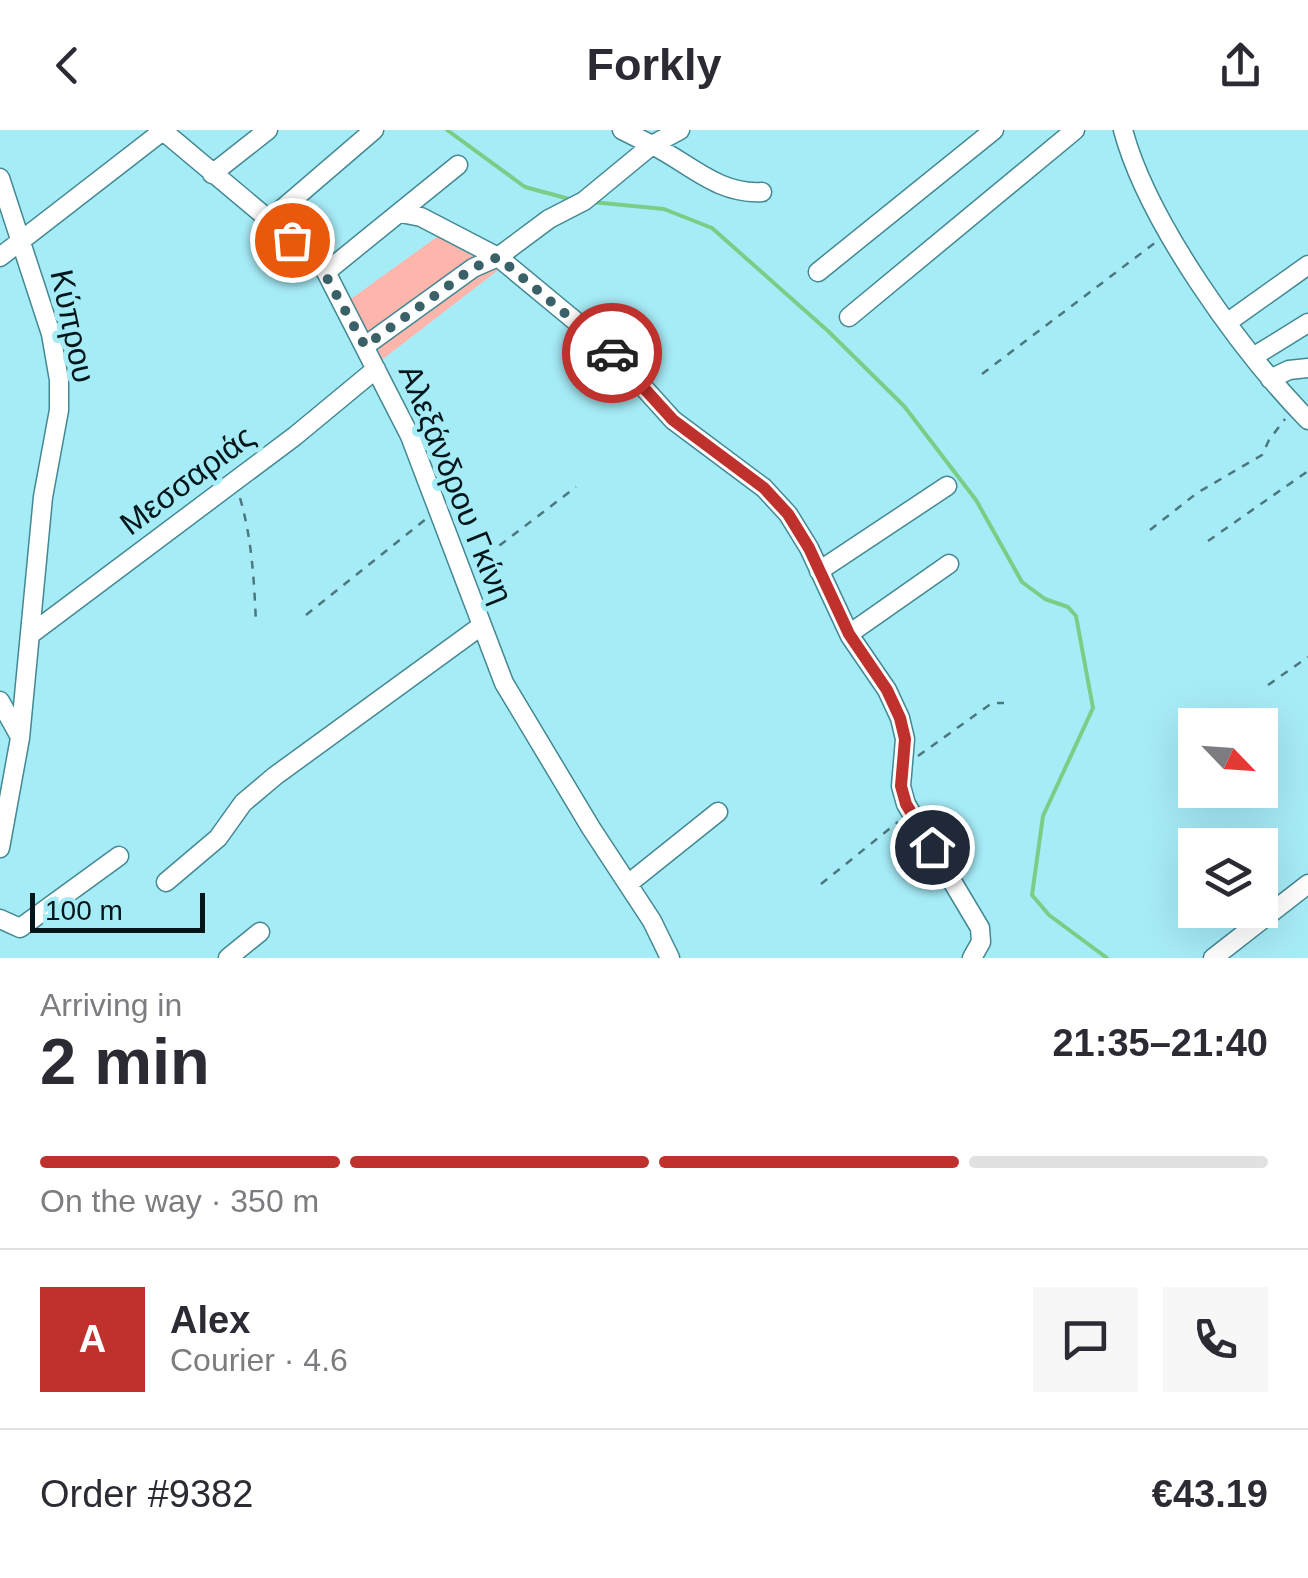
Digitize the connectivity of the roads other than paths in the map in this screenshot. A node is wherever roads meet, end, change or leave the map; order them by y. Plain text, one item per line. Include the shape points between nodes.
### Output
1 (163, 130) edge
2 (268, 130) edge
3 (374, 130) edge
4 (622, 130) edge
5 (680, 130) edge
6 (994, 130) edge
7 (1074, 130) edge
8 (1123, 130) edge
9 (652, 145) junction
10 (458, 165) dead end
11 (212, 174) junction
12 (0, 178) edge
13 (762, 192) dead end
14 (401, 213) junction
15 (268, 221) junction
16 (22, 240) junction
17 (0, 257) edge
18 (498, 257) junction
19 (1308, 265) edge
20 (326, 272) junction
21 (818, 272) dead end
22 (850, 317) dead end
23 (1228, 322) junction
24 (1308, 323) edge
25 (365, 346) junction
26 (1253, 357) junction
27 (1308, 368) edge
28 (376, 369) junction
29 (1270, 379) junction
30 (1302, 414) edge
31 (948, 486) dead end
32 (949, 564) dead end
33 (819, 571) junction
34 (482, 626) junction
35 (31, 634) junction
36 (849, 634) junction
37 (0, 701) edge
38 (20, 738) junction
39 (718, 812) dead end
40 (0, 848) edge
41 (119, 856) dead end
42 (166, 882) dead end
43 (628, 884) junction
44 (1308, 884) edge
45 (0, 918) edge
46 (260, 932) dead end
47 (228, 958) edge
48 (670, 958) edge
49 (972, 958) edge
50 (1213, 958) edge

1 - 11 street, Αλεξάνδρου Γκίνη
1 - 16 street
2 - 11 street
3 - 15 street
4 - 9 street
5 - 9 street
6 - 21 street
7 - 22 street
8 - 23 street via 1153,203
9 - 13 street via 723,187
9 - 18 street via 584,201
10 - 14 street
11 - 15 street, Αλεξάνδρου Γκίνη
12 - 16 street, Κύπρου
14 - 18 street
14 - 20 street
15 - 20 street, Αλεξάνδρου Γκίνη
16 - 17 street
16 - 35 street, Κύπρου via 60,380
18 - 25 street
18 - 33 street via 608,348 673,420 764,488 788,514
19 - 23 street
20 - 25 street, Αλεξάνδρου Γκίνη
23 - 26 street
24 - 26 street
25 - 28 street, Αλεξάνδρου Γκίνη
26 - 29 street
27 - 29 street
28 - 34 street, Αλεξάνδρου Γκίνη via 440,508
28 - 35 street, Μεσσαριάς
29 - 30 street
31 - 33 street
32 - 36 street
33 - 36 street
34 - 42 street via 275,776
34 - 43 street, Αλεξάνδρου Γκίνη via 536,740
35 - 38 street, Κύπρου
36 - 49 street via 900,718 901,786 910,812 980,928
37 - 38 street
38 - 40 street, Κύπρου
39 - 43 street
41 - 45 street via 20,928
43 - 48 street, Αλεξάνδρου Γκίνη
44 - 50 street
46 - 47 street

